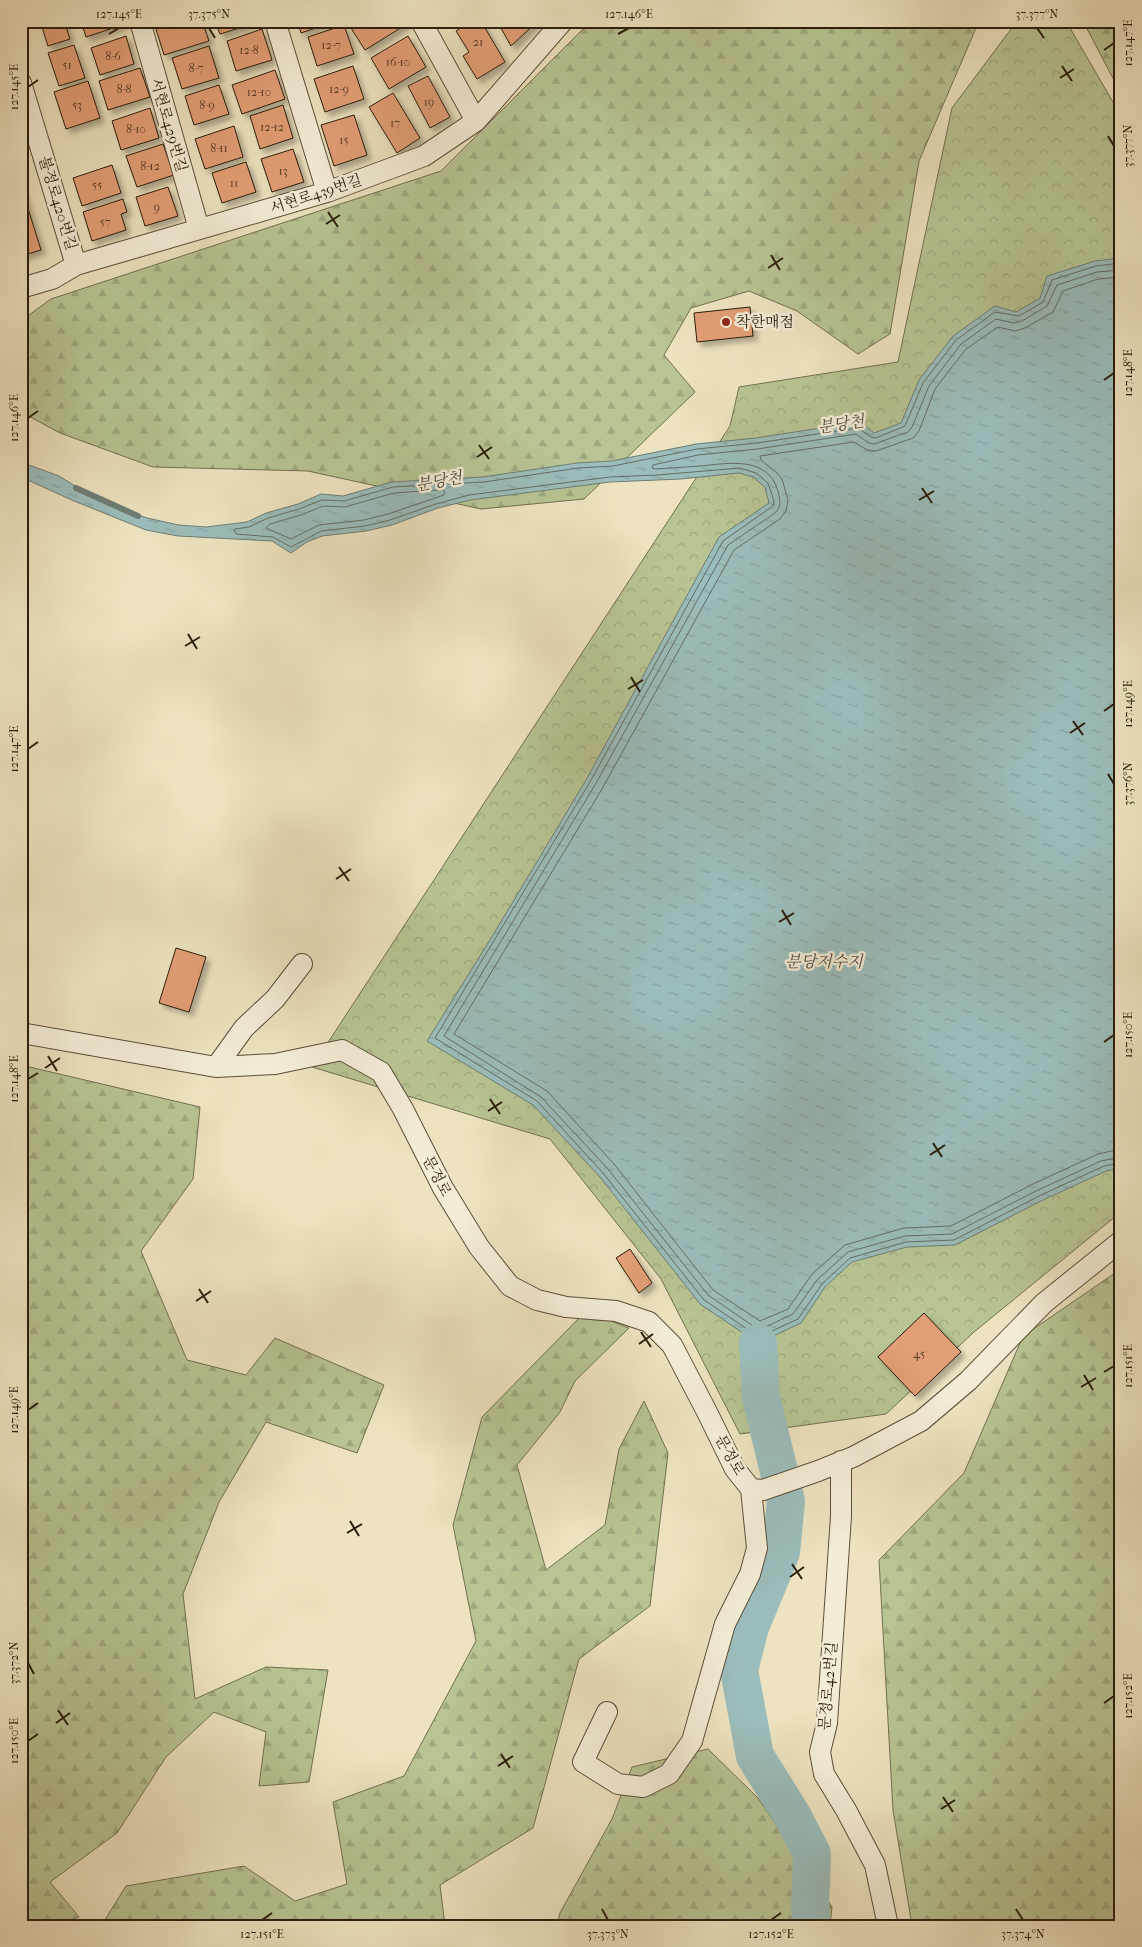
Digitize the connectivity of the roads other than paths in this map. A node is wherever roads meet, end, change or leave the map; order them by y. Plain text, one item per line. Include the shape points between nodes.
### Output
1 (140, 21) edge
2 (275, 21) edge
3 (421, 21) edge
4 (563, 21) edge
5 (21, 83) edge
6 (476, 121) junction
7 (327, 192) junction
8 (199, 229) junction
9 (76, 265) junction
10 (21, 288) edge
11 (302, 964) dead end
12 (21, 1033) edge
13 (216, 1067) junction
14 (1121, 1241) edge
15 (840, 1462) junction
16 (757, 1489) junction
17 (607, 1712) dead end
18 (888, 1926) edge

1 - 8 street, 서현로429번길
2 - 7 street
3 - 6 street
4 - 6 street, 서현로439번길
5 - 9 street, 불정로420번길
6 - 7 street, 서현로439번길 via 424,156
7 - 8 street, 서현로439번길
8 - 9 street, 서현로439번길
9 - 10 street, 서현로439번길 via 52,279
11 - 13 street via 274,999 244,1028
12 - 13 street, 문정로
13 - 16 street, 문정로 via 276,1064 342,1050 381,1072 443,1188 479,1247 510,1286 537,1300 566,1307 616,1311 649,1322 672,1345 735,1469
14 - 15 street via 1044,1303 968,1381 921,1421
15 - 16 street via 818,1472
15 - 18 street, 문정로42번길 via 841,1516 827,1724 820,1752 824,1774 874,1865
16 - 17 street via 757,1548 750,1574 725,1624 692,1741 669,1774 644,1787 618,1784 583,1762

